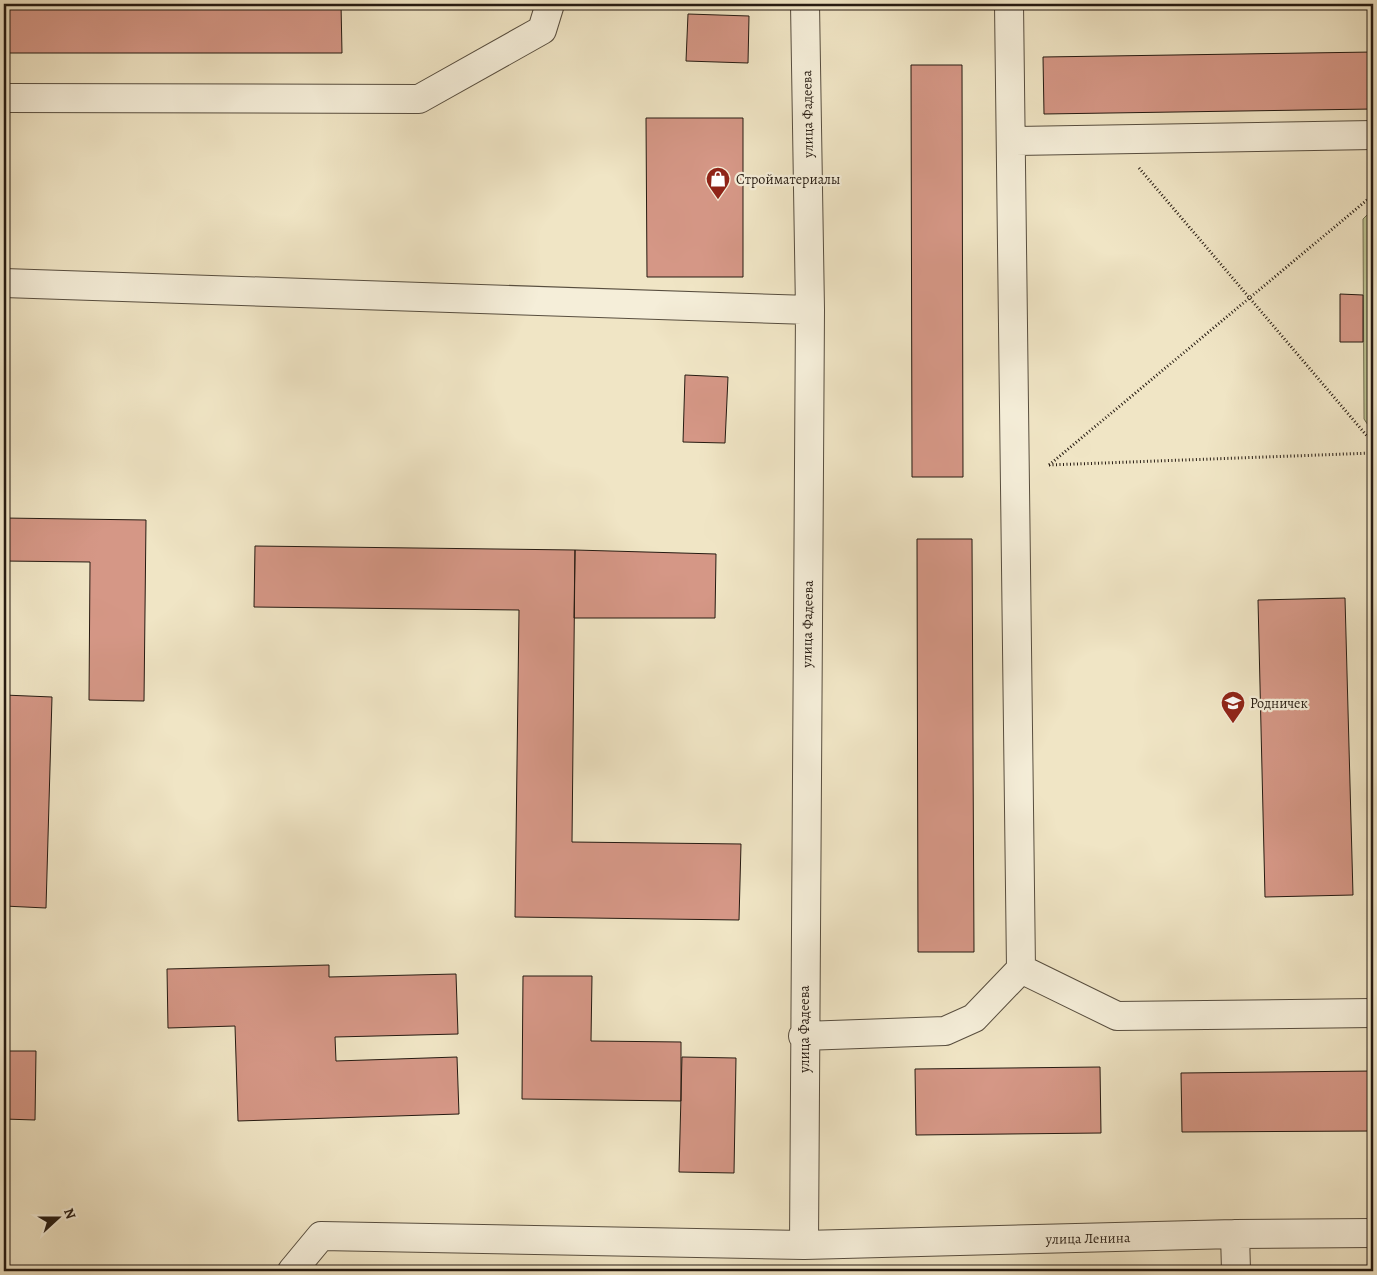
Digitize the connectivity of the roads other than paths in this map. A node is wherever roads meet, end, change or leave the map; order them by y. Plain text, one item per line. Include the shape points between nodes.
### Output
1 (550, 4) edge
2 (805, 4) edge
3 (1009, 4) edge
4 (4, 98) edge
5 (1373, 135) edge
6 (1012, 141) junction
7 (4, 283) edge
8 (810, 310) junction
9 (1021, 970) junction
10 (1373, 1013) edge
11 (803, 1036) junction
12 (1235, 1234) junction
13 (1373, 1234) edge
14 (804, 1244) junction
15 (292, 1271) edge
16 (1236, 1271) edge

1 - 4 street via 542,30 419,99
2 - 8 street, улица Фадеева
3 - 6 street
5 - 6 street
6 - 9 street via 1013,474
7 - 8 street
8 - 11 street, улица Фадеева
9 - 10 street via 1117,1016
9 - 11 street via 974,1018 944,1031
11 - 14 street, улица Фадеева
12 - 13 street, улица Ленина
12 - 14 street, улица Ленина
12 - 16 street
14 - 15 street, улица Ленина via 321,1236

